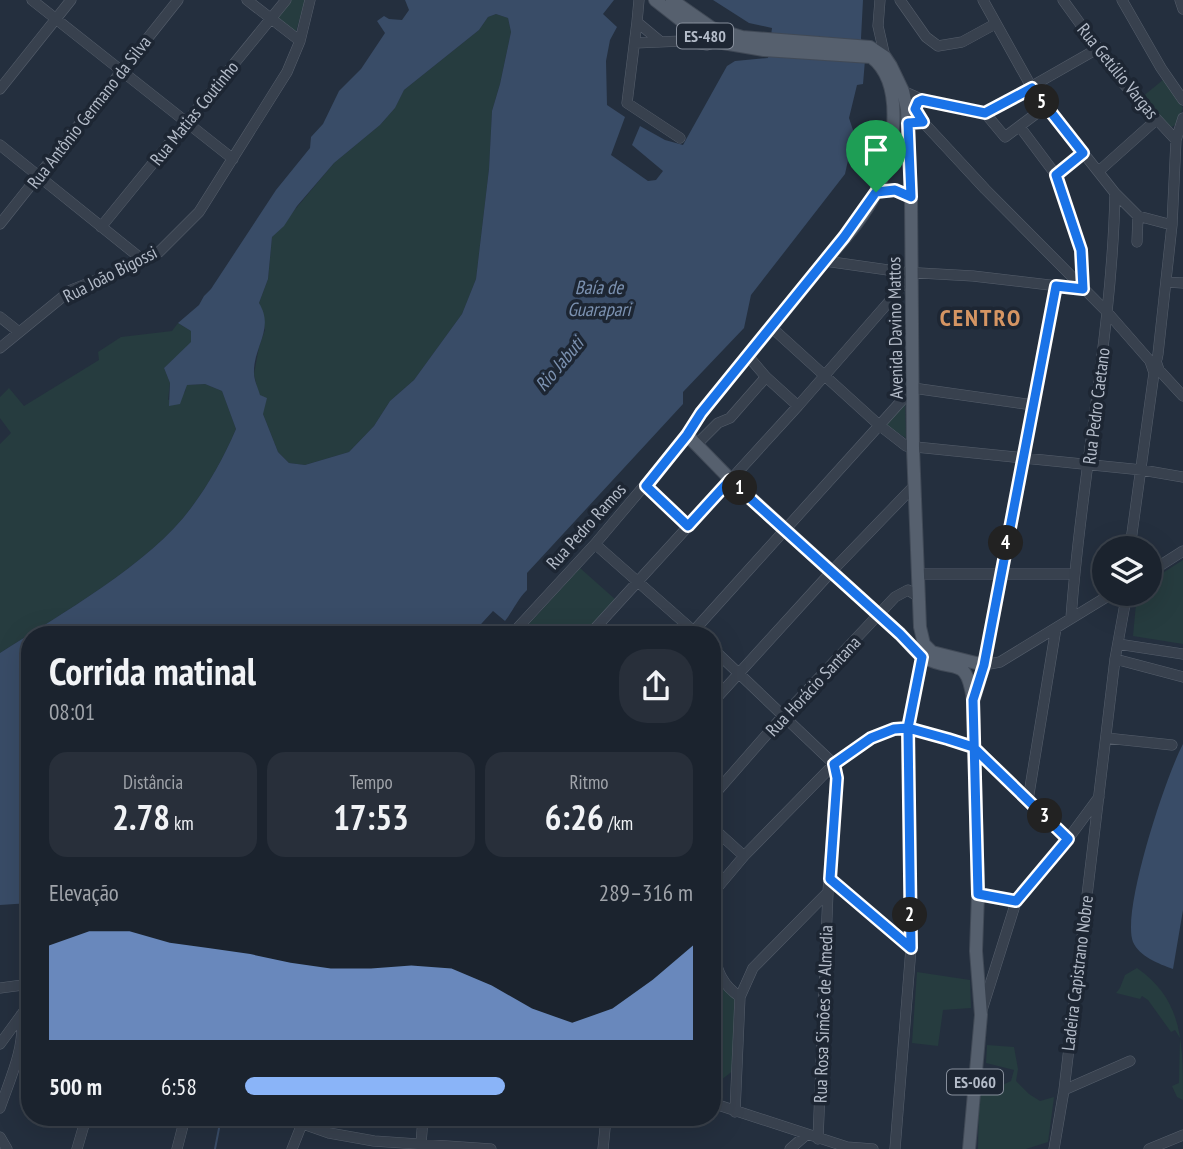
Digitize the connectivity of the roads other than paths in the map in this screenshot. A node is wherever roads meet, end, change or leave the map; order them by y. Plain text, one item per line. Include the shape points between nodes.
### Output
1 (32, 0) edge
2 (72, 0) edge
3 (178, 0) edge
4 (247, 0) edge
5 (286, 0) edge
6 (310, 0) edge
7 (639, 0) edge
8 (655, 0) edge
9 (672, 0) edge
10 (880, 0) edge
11 (983, 0) edge
12 (1063, 0) edge
13 (1122, 0) edge
14 (1180, 0) edge
15 (903, 3) edge
16 (1183, 9) edge
17 (56, 19) junction
18 (270, 19) junction
19 (637, 22) junction
20 (995, 24) junction
21 (878, 26) junction
22 (661, 42) junction
23 (717, 42) junction
24 (635, 43) junction
25 (298, 45) junction
26 (765, 45) junction
27 (1097, 49) junction
28 (867, 50) junction
29 (885, 57) junction
30 (122, 71) junction
31 (1032, 88) junction
32 (0, 89) edge
33 (903, 91) junction
34 (1183, 100) edge
35 (928, 102) junction
36 (1045, 107) junction
37 (985, 113) junction
38 (1156, 120) junction
39 (187, 122) junction
40 (923, 122) junction
41 (908, 123) junction
42 (1181, 124) edge
43 (1020, 127) junction
44 (1172, 136) junction
45 (680, 138) dead end
46 (0, 145) edge
47 (1083, 153) junction
48 (233, 159) junction
49 (1099, 171) junction
50 (1056, 175) junction
51 (38, 176) junction
52 (876, 192) junction
53 (1118, 196) junction
54 (911, 197) junction
55 (1138, 216) junction
56 (0, 224) edge
57 (1172, 225) junction
58 (101, 227) junction
59 (1137, 242) dead end
60 (144, 261) junction
61 (825, 261) junction
62 (911, 272) junction
63 (1167, 282) junction
64 (1183, 283) edge
65 (1056, 286) junction
66 (1083, 289) junction
67 (1108, 313) junction
68 (0, 317) edge
69 (771, 327) junction
70 (19, 332) junction
71 (0, 348) edge
72 (748, 356) junction
73 (1155, 366) junction
74 (825, 375) junction
75 (766, 377) junction
76 (913, 388) junction
77 (1183, 396) edge
78 (1033, 404) junction
79 (798, 406) junction
80 (879, 425) junction
81 (687, 435) junction
82 (701, 440) dead end
83 (913, 448) junction
84 (1022, 459) junction
85 (1088, 465) junction
86 (1142, 470) junction
87 (1183, 477) edge
88 (730, 480) junction
89 (915, 485) junction
90 (646, 486) junction
91 (688, 526) junction
92 (787, 531) junction
93 (1132, 536) edge
94 (595, 544) junction
95 (1183, 551) edge
96 (1162, 564) edge
97 (832, 571) junction
98 (919, 574) junction
99 (1074, 574) junction
100 (1000, 575) junction
101 (636, 582) junction
102 (919, 597) junction
103 (1092, 606) edge
104 (1124, 606) edge
105 (879, 616) junction
106 (1071, 618) junction
107 (519, 626) edge
108 (597, 626) edge
109 (685, 626) edge
110 (701, 626) edge
111 (920, 627) junction
112 (1056, 628) junction
113 (905, 639) junction
114 (1118, 644) junction
115 (1153, 651) junction
116 (1183, 654) edge
117 (721, 656) edge
118 (922, 657) junction
119 (1115, 659) junction
120 (984, 665) junction
121 (1151, 667) junction
122 (739, 673) junction
123 (1183, 677) edge
124 (721, 693) edge
125 (973, 700) junction
126 (783, 716) junction
127 (908, 728) junction
128 (1106, 738) junction
129 (1172, 745) dead end
130 (973, 747) junction
131 (834, 764) junction
132 (721, 787) edge
133 (1099, 796) junction
134 (1028, 800) junction
135 (721, 835) edge
136 (1068, 839) junction
137 (744, 856) junction
138 (830, 879) junction
139 (721, 883) edge
140 (828, 892) junction
141 (978, 894) junction
142 (1016, 901) junction
143 (911, 948) junction
144 (721, 979) edge
145 (21, 985) edge
146 (0, 988) edge
147 (740, 997) junction
148 (21, 1015) edge
149 (981, 1015) junction
150 (21, 1041) edge
151 (0, 1044) edge
152 (1130, 1061) dead end
153 (1064, 1090) junction
154 (721, 1107) edge
155 (0, 1108) edge
156 (735, 1112) junction
157 (84, 1126) edge
158 (183, 1126) edge
159 (301, 1126) edge
160 (308, 1126) edge
161 (422, 1126) edge
162 (605, 1126) edge
163 (806, 1135) junction
164 (1183, 1135) edge
165 (0, 1137) edge
166 (818, 1139) junction
167 (421, 1144) junction
168 (7, 1149) edge
169 (77, 1149) edge
170 (177, 1149) edge
171 (292, 1149) edge
172 (491, 1149) edge
173 (603, 1149) edge
174 (790, 1149) edge
175 (873, 1149) edge
176 (895, 1149) edge
177 (969, 1149) edge
178 (1054, 1149) edge
179 (1149, 1149) edge

1 - 17 street
2 - 17 street
3 - 30 street, Rua Antônio Germano da Silva
4 - 18 street
5 - 18 street, Rua Matias Coutinho
6 - 25 street, Rua João Bigossi
7 - 19 street
8 - 23 main road, ES-480 via 697,33
9 - 26 main road, ES-480 via 712,28
10 - 21 street
11 - 20 street
12 - 27 street, Rua Getúlio Vargas
13 - 34 street
14 - 16 street
15 - 20 street via 926,37 938,46 962,42
17 - 30 street
17 - 32 street
18 - 25 street
18 - 39 street, Rua Matias Coutinho
19 - 22 street
19 - 24 street
20 - 31 street
21 - 28 street
21 - 29 street
22 - 23 street
22 - 24 street
23 - 26 main road, ES-480
24 - 45 street via 626,103
25 - 48 street, Rua João Bigossi via 287,72
26 - 28 main road, ES-480
27 - 31 street
27 - 38 street, Rua Getúlio Vargas
28 - 29 main road, Avenida Davino Mattos
28 - 52 main road, Rua Pedro Ramos via 887,77 893,106 888,161
29 - 33 main road, Avenida Davino Mattos
30 - 39 street
30 - 51 street, Rua Antônio Germano da Silva
31 - 36 street
31 - 37 street
33 - 35 street
33 - 41 main road, Avenida Davino Mattos
35 - 37 street
35 - 40 street via 922,100 915,109
36 - 43 street
36 - 47 street
37 - 43 street via 1005,137
38 - 44 street, Rua Getúlio Vargas
38 - 49 street
39 - 48 street
39 - 58 street, Rua Matias Coutinho
40 - 41 street
40 - 66 street
41 - 54 main road, Avenida Davino Mattos
42 - 44 street
43 - 50 street
44 - 57 street
46 - 51 street
47 - 49 street
47 - 50 street
48 - 60 street, Rua João Bigossi via 200,212
49 - 53 street
50 - 66 street via 1081,250
51 - 56 street, Rua Antônio Germano da Silva
51 - 58 street
52 - 54 main road via 895,190
52 - 61 main road, Rua Pedro Ramos
53 - 55 street
53 - 67 street, Rua Pedro Caetano
54 - 62 main road, Avenida Davino Mattos
55 - 57 street
55 - 59 street
57 - 63 street
58 - 60 street
60 - 70 street, Rua João Bigossi via 71,290
61 - 62 street
61 - 69 main road, Rua Pedro Ramos
62 - 65 street
62 - 74 street
62 - 76 main road, Avenida Davino Mattos
63 - 64 street
63 - 73 street
65 - 66 street
65 - 78 street
66 - 67 street
67 - 73 street
67 - 85 street, Rua Pedro Caetano
68 - 70 street
69 - 72 main road, Rua Pedro Ramos
69 - 74 street
70 - 71 street, Rua João Bigossi
72 - 75 street
72 - 81 main road, Rua Pedro Ramos
73 - 77 street
73 - 86 street
74 - 79 street
74 - 80 street
75 - 79 street
75 - 82 street via 730,418
76 - 78 street
76 - 80 street
76 - 83 main road, Avenida Davino Mattos
78 - 84 street
79 - 88 street
80 - 83 street
80 - 92 street
81 - 88 main road, ES-060
81 - 90 street, Rua Pedro Ramos
83 - 84 street
83 - 89 main road, Avenida Davino Mattos
84 - 85 street
84 - 100 street
85 - 86 street
85 - 99 street, Rua Pedro Caetano
86 - 87 street
86 - 93 street
88 - 91 street
88 - 92 main road, ES-060
89 - 97 street
89 - 98 main road, Avenida Davino Mattos
90 - 91 street
90 - 94 street, Rua Pedro Ramos
91 - 101 street
92 - 97 main road, ES-060
92 - 110 street
94 - 101 street
94 - 107 street, Rua Pedro Ramos
95 - 96 street
97 - 105 main road, ES-060
97 - 122 street
98 - 100 street
98 - 102 main road, Avenida Davino Mattos
99 - 100 street
99 - 106 street, Rua Pedro Caetano
100 - 120 street
101 - 108 street
101 - 109 street
102 - 105 street, Rua Horácio Santana via 911,590 904,591
102 - 111 main road, Avenida Davino Mattos
103 - 106 street
104 - 114 street, Ladeira Capistrano Nobre
105 - 113 main road, ES-060
105 - 126 street, Rua Horácio Santana
106 - 112 street
111 - 113 main road
111 - 120 main road via 924,644 932,652
112 - 120 street via 1000,662
112 - 134 street
113 - 118 main road, ES-060
114 - 115 street
114 - 119 street, Ladeira Capistrano Nobre
115 - 116 street
115 - 121 street
117 - 122 street
118 - 125 main road, ES-060 via 962,669
118 - 127 street
119 - 121 street
119 - 128 street, Ladeira Capistrano Nobre
120 - 125 main road, ES-060
121 - 123 street
122 - 124 street
122 - 126 street
125 - 130 main road, ES-060
126 - 131 street
126 - 132 street, Rua Horácio Santana
127 - 130 street
127 - 131 street via 883,732
127 - 143 street
128 - 129 street
128 - 133 street, Ladeira Capistrano Nobre
130 - 134 street
130 - 141 main road, ES-060
131 - 137 street
131 - 138 street, Rua Rosa Simões de Almedia
133 - 136 street
133 - 153 street, Ladeira Capistrano Nobre
134 - 136 street
135 - 137 street
136 - 142 street
137 - 139 street
138 - 140 street, Rua Rosa Simões de Almedia
138 - 143 street
140 - 147 street via 753,968
140 - 166 street, Rua Rosa Simões de Almedia
141 - 142 street
141 - 149 main road, ES-060
142 - 149 street
143 - 176 street
144 - 147 street
145 - 146 street
147 - 156 street
148 - 151 street
149 - 177 main road, ES-060
150 - 155 street
152 - 153 street
153 - 178 street, Ladeira Capistrano Nobre
154 - 156 street
156 - 163 street
157 - 169 street
158 - 170 street
159 - 171 street
160 - 167 street via 352,1137
161 - 167 street
162 - 173 street
163 - 166 street
163 - 174 street
164 - 179 street
165 - 168 street
166 - 175 street
167 - 172 street

